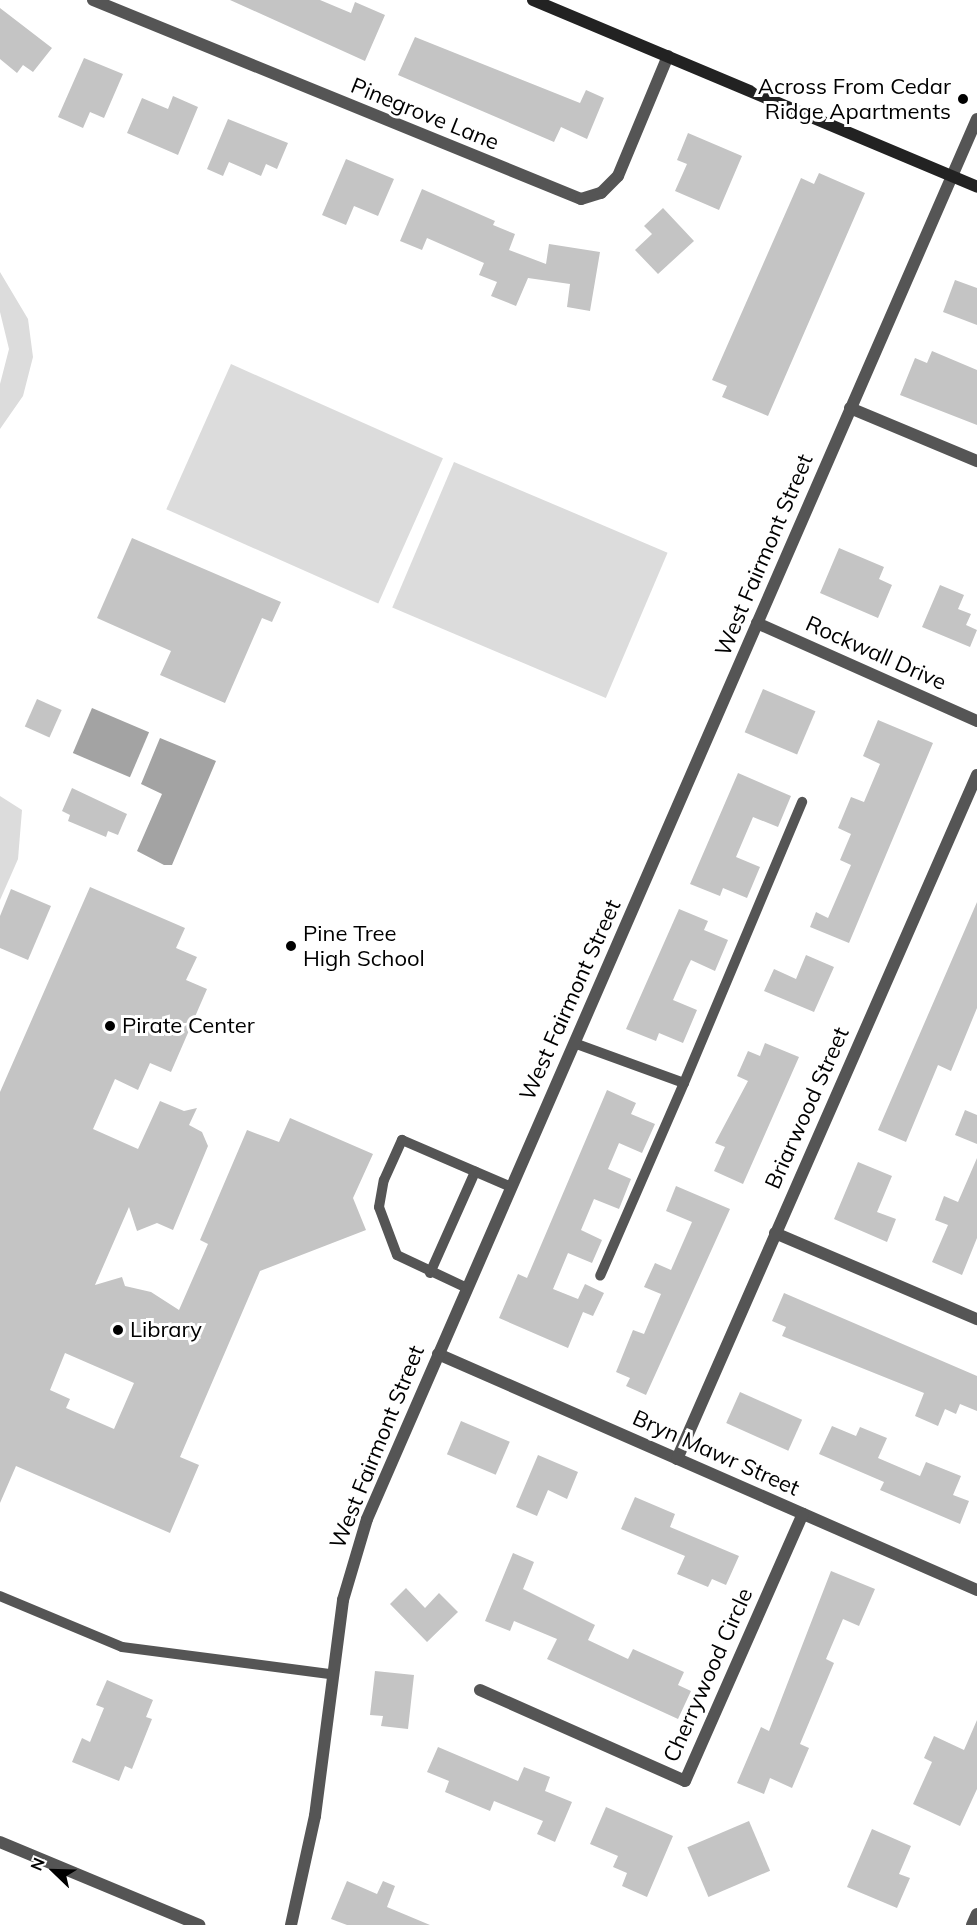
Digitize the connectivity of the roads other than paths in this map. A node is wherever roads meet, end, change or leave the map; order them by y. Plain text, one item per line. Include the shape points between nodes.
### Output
1 (93, 0) edge
2 (533, 0) edge
3 (668, 56) junction
4 (977, 119) edge
5 (952, 177) junction
6 (977, 187) edge
7 (850, 408) junction
8 (977, 461) edge
9 (757, 623) junction
10 (977, 722) edge
11 (977, 775) edge
12 (802, 802) dead end
13 (574, 1043) junction
14 (684, 1083) junction
15 (475, 1172) junction
16 (511, 1187) junction
17 (775, 1233) junction
18 (430, 1273) junction
19 (600, 1276) dead end
20 (467, 1288) junction
21 (977, 1319) edge
22 (438, 1354) junction
23 (677, 1459) junction
24 (803, 1514) junction
25 (977, 1590) edge
26 (0, 1596) edge
27 (331, 1674) junction
28 (480, 1690) dead end
29 (0, 1842) edge
30 (977, 1914) edge
31 (199, 1925) edge
32 (291, 1925) edge
33 (972, 1925) edge

1 - 3 street, Pinegrove Lane via 581,199 601,193 618,176
2 - 3 main road
3 - 5 main road
4 - 5 street, West Fairmont Street
5 - 6 main road
5 - 7 street, West Fairmont Street
7 - 8 street
7 - 9 street, West Fairmont Street
9 - 10 street, Rockwall Drive
9 - 13 street, West Fairmont Street
11 - 17 street, Briarwood Street
12 - 14 lane
13 - 14 lane
13 - 16 street, West Fairmont Street
14 - 19 lane
15 - 16 lane
15 - 18 lane
15 - 18 lane via 402,1140 381,1187 380,1215 402,1260
16 - 20 street, West Fairmont Street
17 - 21 street
17 - 23 street, Briarwood Street
18 - 20 lane
20 - 22 street, West Fairmont Street
22 - 23 street, Bryn Mawr Street
22 - 27 street, West Fairmont Street via 357,1550
23 - 24 street, Bryn Mawr Street
24 - 25 street, Bryn Mawr Street
24 - 28 street, Cherrywood Circle via 685,1781
26 - 27 lane via 122,1647
27 - 32 street, West Fairmont Street via 314,1825
29 - 31 street
30 - 33 street

